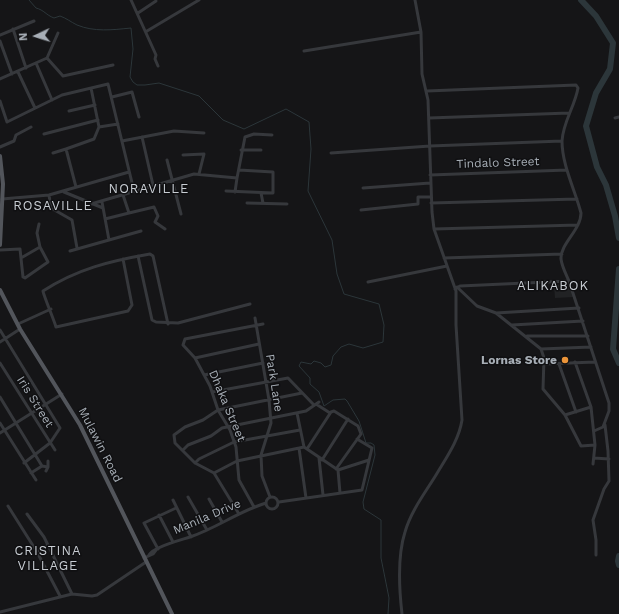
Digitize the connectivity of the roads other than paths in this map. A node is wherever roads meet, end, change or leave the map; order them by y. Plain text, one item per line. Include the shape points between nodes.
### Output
1 (131, 0) edge
2 (199, 0) edge
3 (415, 0) edge
4 (156, 1) dead end
5 (138, 13) junction
6 (34, 21) dead end
7 (13, 30) junction
8 (147, 31) junction
9 (421, 32) junction
10 (58, 33) dead end
11 (0, 34) edge
12 (0, 41) edge
13 (304, 51) dead end
14 (47, 58) junction
15 (36, 63) junction
16 (113, 66) dead end
17 (158, 66) dead end
18 (26, 68) junction
19 (18, 72) junction
20 (12, 74) junction
21 (0, 79) edge
22 (90, 88) junction
23 (427, 91) junction
24 (112, 97) junction
25 (52, 100) junction
26 (0, 101) edge
27 (95, 105) junction
28 (35, 108) junction
29 (69, 111) dead end
30 (569, 113) junction
31 (619, 117) edge
32 (139, 118) dead end
33 (429, 118) junction
34 (615, 118) dead end
35 (98, 120) junction
36 (118, 124) junction
37 (31, 126) dead end
38 (99, 127) junction
39 (204, 133) dead end
40 (44, 134) dead end
41 (272, 135) dead end
42 (142, 138) junction
43 (122, 141) junction
44 (562, 141) junction
45 (430, 146) junction
46 (0, 147) edge
47 (66, 149) junction
48 (242, 150) junction
49 (261, 150) dead end
50 (53, 153) dead end
51 (331, 153) dead end
52 (183, 155) dead end
53 (0, 156) edge
54 (167, 160) dead end
55 (239, 170) junction
56 (567, 170) junction
57 (129, 172) junction
58 (199, 174) junction
59 (430, 175) junction
60 (2, 177) edge
61 (237, 178) junction
62 (171, 181) junction
63 (430, 183) junction
64 (2, 184) edge
65 (153, 185) junction
66 (76, 187) junction
67 (363, 188) dead end
68 (134, 191) junction
69 (226, 191) dead end
70 (63, 192) junction
71 (235, 192) junction
72 (261, 193) junction
73 (49, 195) junction
74 (123, 195) junction
75 (430, 197) junction
76 (577, 199) junction
77 (2, 200) junction
78 (102, 202) junction
79 (431, 202) junction
80 (247, 203) dead end
81 (264, 203) junction
82 (91, 204) junction
83 (287, 204) dead end
84 (103, 208) junction
85 (361, 210) dead end
86 (129, 213) junction
87 (181, 214) dead end
88 (1, 216) edge
89 (105, 219) junction
90 (39, 224) dead end
91 (578, 225) junction
92 (165, 229) dead end
93 (434, 229) junction
94 (141, 231) dead end
95 (109, 240) junction
96 (0, 244) edge
97 (40, 247) junction
98 (78, 248) junction
99 (0, 250) edge
100 (70, 251) dead end
101 (562, 254) junction
102 (138, 256) junction
103 (21, 258) junction
104 (444, 258) junction
105 (123, 259) junction
106 (447, 266) junction
107 (569, 281) junction
108 (368, 282) dead end
109 (456, 288) junction
110 (0, 290) edge
111 (250, 304) dead end
112 (578, 308) junction
113 (50, 309) junction
114 (496, 313) junction
115 (255, 318) dead end
116 (583, 322) junction
117 (18, 324) junction
118 (168, 324) junction
119 (263, 324) dead end
120 (255, 325) junction
121 (512, 325) junction
122 (20, 329) junction
123 (0, 330) edge
124 (527, 336) junction
125 (588, 336) junction
126 (5, 338) junction
127 (0, 342) edge
128 (259, 344) junction
129 (591, 347) junction
130 (540, 349) junction
131 (195, 358) junction
132 (575, 362) junction
133 (595, 362) junction
134 (0, 363) edge
135 (263, 363) junction
136 (544, 364) junction
137 (559, 364) junction
138 (204, 375) junction
139 (266, 382) junction
140 (212, 392) junction
141 (302, 393) junction
142 (62, 394) junction
143 (0, 397) edge
144 (269, 400) junction
145 (46, 403) junction
146 (316, 404) junction
147 (592, 407) junction
148 (218, 410) junction
149 (576, 412) junction
150 (31, 413) junction
151 (297, 413) junction
152 (330, 413) junction
153 (565, 415) junction
154 (271, 418) junction
155 (348, 420) junction
156 (16, 422) junction
157 (0, 423) edge
158 (605, 423) junction
159 (228, 426) junction
160 (4, 430) junction
161 (300, 430) junction
162 (594, 431) junction
163 (0, 433) edge
164 (266, 437) junction
165 (357, 439) junction
166 (234, 442) junction
167 (50, 444) junction
168 (595, 445) junction
169 (299, 448) junction
170 (306, 448) junction
171 (55, 450) dead end
172 (183, 450) junction
173 (36, 454) junction
174 (261, 455) junction
175 (318, 458) junction
176 (594, 458) junction
177 (609, 459) junction
178 (322, 460) junction
179 (368, 460) junction
180 (48, 461) dead end
181 (237, 461) junction
182 (24, 463) junction
183 (195, 463) junction
184 (593, 464) dead end
185 (42, 466) junction
186 (48, 466) junction
187 (337, 469) junction
188 (46, 471) dead end
189 (31, 473) junction
190 (214, 473) junction
191 (36, 480) dead end
192 (340, 493) junction
193 (323, 495) junction
194 (270, 496) junction
195 (188, 497) dead end
196 (306, 498) junction
197 (208, 499) dead end
198 (173, 500) dead end
199 (279, 502) junction
200 (266, 503) junction
201 (8, 506) dead end
202 (254, 506) junction
203 (176, 508) junction
204 (27, 514) dead end
205 (239, 514) junction
206 (159, 515) junction
207 (222, 522) junction
208 (207, 530) junction
209 (191, 537) junction
210 (173, 542) junction
211 (48, 545) junction
212 (157, 550) junction
213 (37, 552) junction
214 (596, 555) dead end
215 (145, 560) junction
216 (72, 594) junction
217 (60, 596) junction
218 (0, 612) edge
219 (172, 614) edge
220 (402, 614) edge

1 - 5 street
2 - 8 street
3 - 9 street
4 - 5 street
5 - 8 street
6 - 7 street
7 - 11 street
7 - 18 street
8 - 17 street
9 - 13 street
9 - 23 street via 422,74
10 - 14 street
12 - 20 street
14 - 15 street
14 - 16 street via 62,76
15 - 18 street
15 - 25 street
18 - 19 street
19 - 20 street
19 - 28 street
20 - 21 street
22 - 24 street via 108,84
22 - 25 street
22 - 27 street
23 - 30 street via 576,85 578,90
23 - 33 street
24 - 32 street via 132,92
24 - 36 street
25 - 28 street
26 - 28 street via 7,122
27 - 29 street
27 - 35 street
30 - 33 street
30 - 44 street
31 - 34 street
33 - 45 street
35 - 38 street
35 - 40 street
36 - 38 street
36 - 43 street
37 - 46 street via 16,135 14,141
38 - 47 street via 94,139
39 - 42 street via 174,132
41 - 48 street via 248,135 243,141
42 - 43 street
42 - 65 street
43 - 57 street
44 - 45 street
44 - 56 street
45 - 51 street
45 - 59 street
47 - 50 street
47 - 66 street
48 - 49 street
48 - 55 street
52 - 58 street via 205,152
53 - 60 main road
54 - 62 street
55 - 61 street
55 - 72 street via 273,172 273,193
56 - 59 street, Tindalo Street
56 - 76 street
57 - 66 street
57 - 68 street
58 - 61 street
58 - 62 street
59 - 63 street
60 - 64 main road
61 - 71 street
62 - 65 street
62 - 87 street
63 - 67 street
63 - 75 street
64 - 77 main road
65 - 68 street
66 - 70 street
68 - 74 street
69 - 71 street
70 - 73 street
70 - 82 street
71 - 72 street
72 - 81 street
73 - 77 street
73 - 98 street via 51,208 72,220
74 - 78 street
74 - 86 street
75 - 79 street
75 - 85 street via 418,198 418,204
76 - 79 street
76 - 91 street via 581,213
77 - 88 main road
78 - 82 street
78 - 84 street
79 - 93 street
80 - 81 street
81 - 83 street
82 - 84 street
84 - 89 street
86 - 89 street
86 - 92 street via 154,207 158,216 155,222
88 - 96 main road
89 - 95 street
90 - 97 street via 37,233
91 - 93 street
91 - 101 street
93 - 104 street
94 - 95 street
95 - 98 street
97 - 103 street
97 - 103 street via 48,262 26,278 23,277
98 - 100 street
99 - 103 street via 20,249
101 - 104 street
101 - 107 street via 562,262
102 - 105 street
102 - 118 street via 152,320
102 - 118 street via 153,256
104 - 106 street
105 - 113 street via 69,275 43,291
105 - 113 street via 132,305 128,311 56,327
106 - 108 street
106 - 109 street
107 - 109 street
107 - 112 street
109 - 114 street via 476,306
109 - 220 street via 462,409 460,429 405,532 401,558
110 - 117 main road, Mulawin Road
111 - 118 street
112 - 114 street
112 - 116 street
113 - 117 street
114 - 121 street
115 - 120 street, Park Lane
116 - 121 street
116 - 125 street
117 - 122 main road, Mulawin Road
119 - 120 street
120 - 128 street, Park Lane
120 - 131 street, Dhaka Street via 185,339 183,345
121 - 124 street
122 - 126 street
122 - 142 main road, Mulawin Road
123 - 126 street
124 - 125 street
124 - 130 street
125 - 129 street
126 - 127 street
126 - 145 street
128 - 131 street
128 - 135 street, Park Lane
129 - 130 street
129 - 133 street
130 - 136 street
131 - 138 street, Dhaka Street
132 - 133 street
132 - 137 street
132 - 147 street
133 - 158 street via 609,403
134 - 150 street, Iris Street
135 - 138 street
135 - 139 street, Park Lane
136 - 137 street
136 - 153 street via 543,389
137 - 149 street
138 - 140 street, Dhaka Street
139 - 140 street
139 - 141 street via 288,378
139 - 144 street, Park Lane
140 - 148 street, Dhaka Street
141 - 144 street
141 - 146 street
142 - 145 street
142 - 215 main road, Mulawin Road via 80,425
143 - 156 street
144 - 148 street
144 - 154 street, Park Lane
145 - 150 street
145 - 167 street via 60,428
146 - 151 street via 306,411
146 - 152 street
147 - 149 street
147 - 162 street
148 - 159 street, Dhaka Street
148 - 172 street via 174,435 175,443
149 - 153 street
150 - 156 street
150 - 167 street, Iris Street
151 - 154 street
151 - 161 street
152 - 155 street via 334,410
152 - 170 street
153 - 168 street via 581,446
154 - 159 street
154 - 164 street, Park Lane
155 - 165 street via 358,426 361,434
155 - 178 street
156 - 160 street
156 - 173 street
157 - 160 street
158 - 162 street via 601,429
158 - 177 street
159 - 166 street, Dhaka Street
159 - 172 street
160 - 163 street
160 - 182 street
161 - 164 street
161 - 170 street
162 - 168 street
164 - 166 street
164 - 174 street, Park Lane
165 - 179 street via 372,448
165 - 187 street
166 - 181 street, Dhaka Street
166 - 183 street
167 - 171 street, Iris Street
167 - 173 street
168 - 176 street
169 - 170 street
169 - 174 street
169 - 196 street
170 - 175 street
172 - 183 street
173 - 182 street
173 - 185 street
174 - 181 street
174 - 194 street, Park Lane via 262,476
175 - 178 street
175 - 193 street
176 - 177 street
176 - 184 street
177 - 214 street via 609,482 593,520
178 - 187 street
179 - 187 street
179 - 192 street via 362,490
180 - 186 street
181 - 190 street
181 - 202 street, Dhaka Street via 239,480
182 - 189 street
183 - 190 street
185 - 186 street
185 - 189 street
186 - 188 street
187 - 192 street
189 - 191 street
190 - 205 street
192 - 193 street
193 - 196 street
194 - 199 street via 276,497
194 - 200 street
195 - 208 street
196 - 199 street
197 - 207 street
198 - 203 street
199 - 200 street via 273,509 267,507
200 - 202 street, Manila Drive
201 - 213 street
202 - 205 street, Manila Drive
203 - 206 street
203 - 209 street
204 - 211 street
205 - 207 street, Manila Drive
206 - 210 street
206 - 212 street via 144,522
207 - 208 street, Manila Drive
208 - 209 street, Manila Drive
209 - 210 street, Manila Drive
210 - 212 street, Manila Drive
211 - 213 street
211 - 216 street
212 - 215 street, Manila Drive via 150,552
213 - 217 street
215 - 216 street, Manila Drive via 97,595
215 - 219 main road, Mulawin Road
216 - 217 street, Manila Drive
217 - 218 street, Manila Drive

